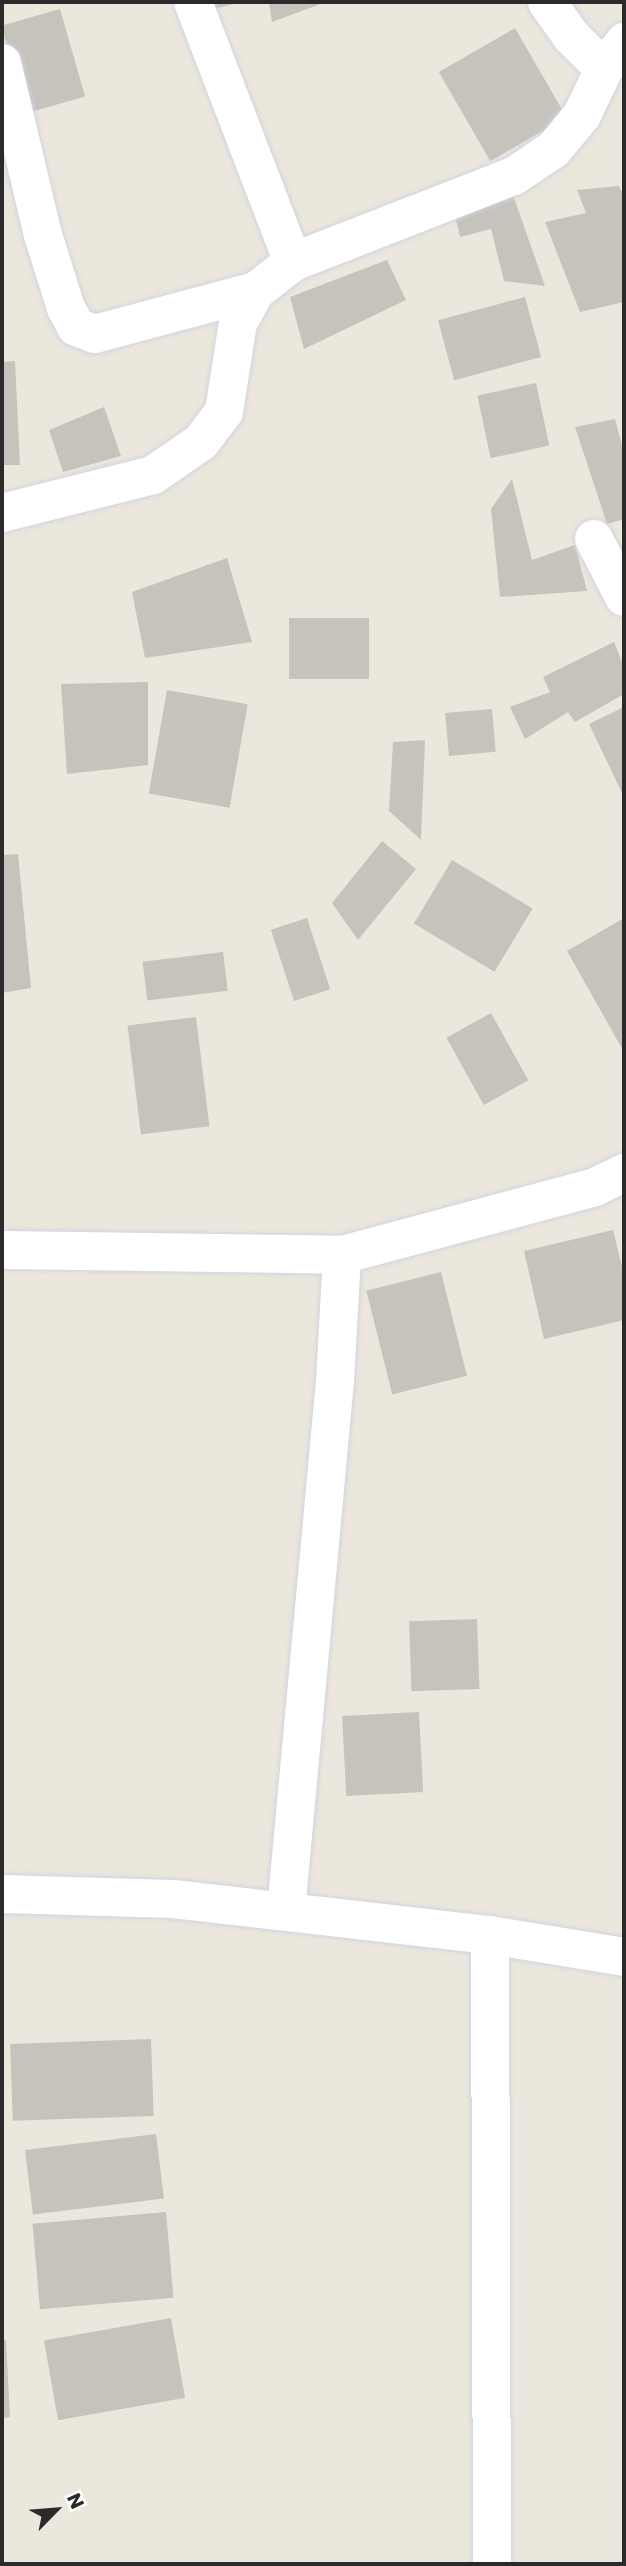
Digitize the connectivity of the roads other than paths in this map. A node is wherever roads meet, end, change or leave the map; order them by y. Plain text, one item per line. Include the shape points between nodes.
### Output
1 (193, 2) edge
2 (547, 2) edge
3 (614, 55) edge
4 (2, 63) edge
5 (293, 262) junction
6 (256, 291) junction
7 (2, 513) edge
8 (594, 539) dead end
9 (624, 597) edge
10 (624, 1173) edge
11 (2, 1250) edge
12 (342, 1255) junction
13 (2, 1894) edge
14 (286, 1911) junction
15 (490, 1935) junction
16 (624, 1957) edge
17 (492, 2564) edge

1 - 5 street
2 - 3 street via 571,36
3 - 5 street via 582,115 554,149 514,176
4 - 6 street via 43,236 76,327 95,334
5 - 6 street
6 - 7 street via 238,323 225,412 201,442 153,475
8 - 9 street
10 - 12 street via 595,1187
11 - 12 street
12 - 14 street via 335,1381
13 - 14 street via 173,1899
14 - 15 street
15 - 16 street
15 - 17 street

